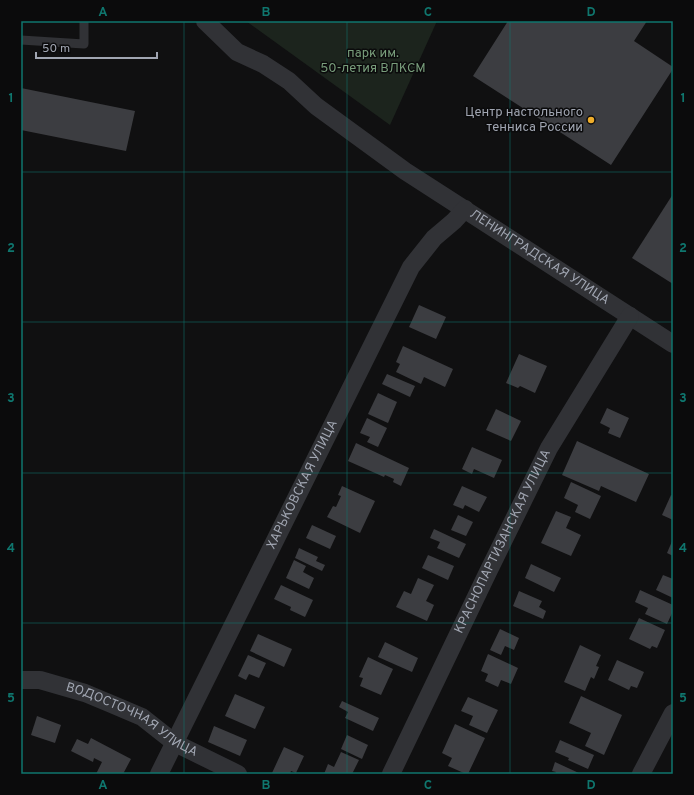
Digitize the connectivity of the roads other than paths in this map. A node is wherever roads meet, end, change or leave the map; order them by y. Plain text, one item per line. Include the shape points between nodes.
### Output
1 (84, 21) edge
2 (205, 21) edge
3 (21, 40) edge
4 (465, 209) junction
5 (630, 316) junction
6 (673, 344) edge
7 (21, 680) edge
8 (673, 713) edge
9 (175, 742) junction
10 (159, 774) edge
11 (238, 774) edge
12 (391, 774) edge
13 (641, 774) edge

1 - 3 lane via 84,44
2 - 4 street, ЛЕНИНГРАДСКАЯ УЛИЦА via 237,52 264,64 290,81 316,106 405,171
4 - 5 street, ЛЕНИНГРАДСКАЯ УЛИЦА
4 - 9 street, ХАРЬКОВСКАЯ УЛИЦА via 434,238 411,267
5 - 6 street, ЛЕНИНГРАДСКАЯ УЛИЦА
5 - 12 street, КРАСНОПАРТИЗАНСКАЯ УЛИЦА via 549,448
7 - 9 street, ВОДОСТОЧНАЯ УЛИЦА via 40,680 85,693 142,717
8 - 13 street
9 - 10 street, ХАРЬКОВСКАЯ УЛИЦА
9 - 11 street, ВОДОСТОЧНАЯ УЛИЦА

